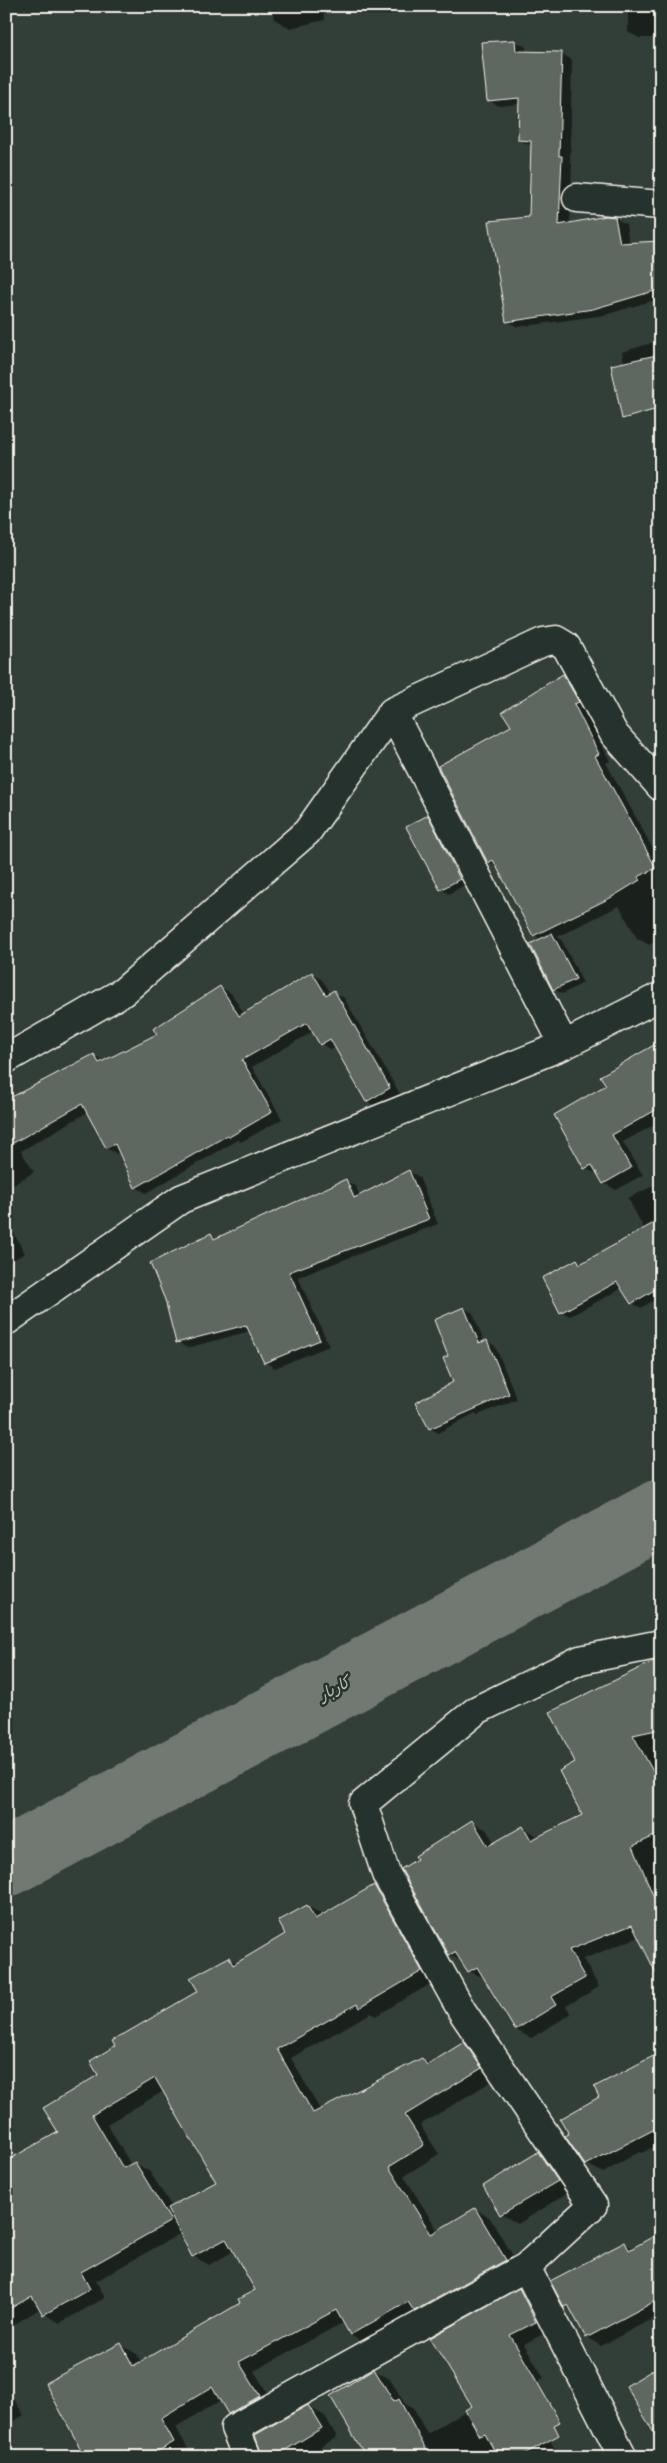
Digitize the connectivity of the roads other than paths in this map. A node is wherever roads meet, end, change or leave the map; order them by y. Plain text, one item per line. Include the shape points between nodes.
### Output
1 (577, 198) dead end
2 (661, 204) edge
3 (392, 712) junction
4 (661, 787) edge
5 (661, 996) edge
6 (564, 1045) junction
7 (6, 1059) edge
8 (6, 1321) edge
9 (661, 1644) edge
10 (526, 2267) junction
11 (247, 2457) edge
12 (623, 2457) edge

1 - 2 street
3 - 4 street via 543,642 556,640 566,646 614,734
3 - 6 street
3 - 7 street via 307,832 123,992
5 - 6 street
6 - 8 street via 181,1199
9 - 10 street via 580,1660 477,1710 363,1804 386,1874 462,2012 593,2204
10 - 11 street via 235,2428
10 - 12 street

